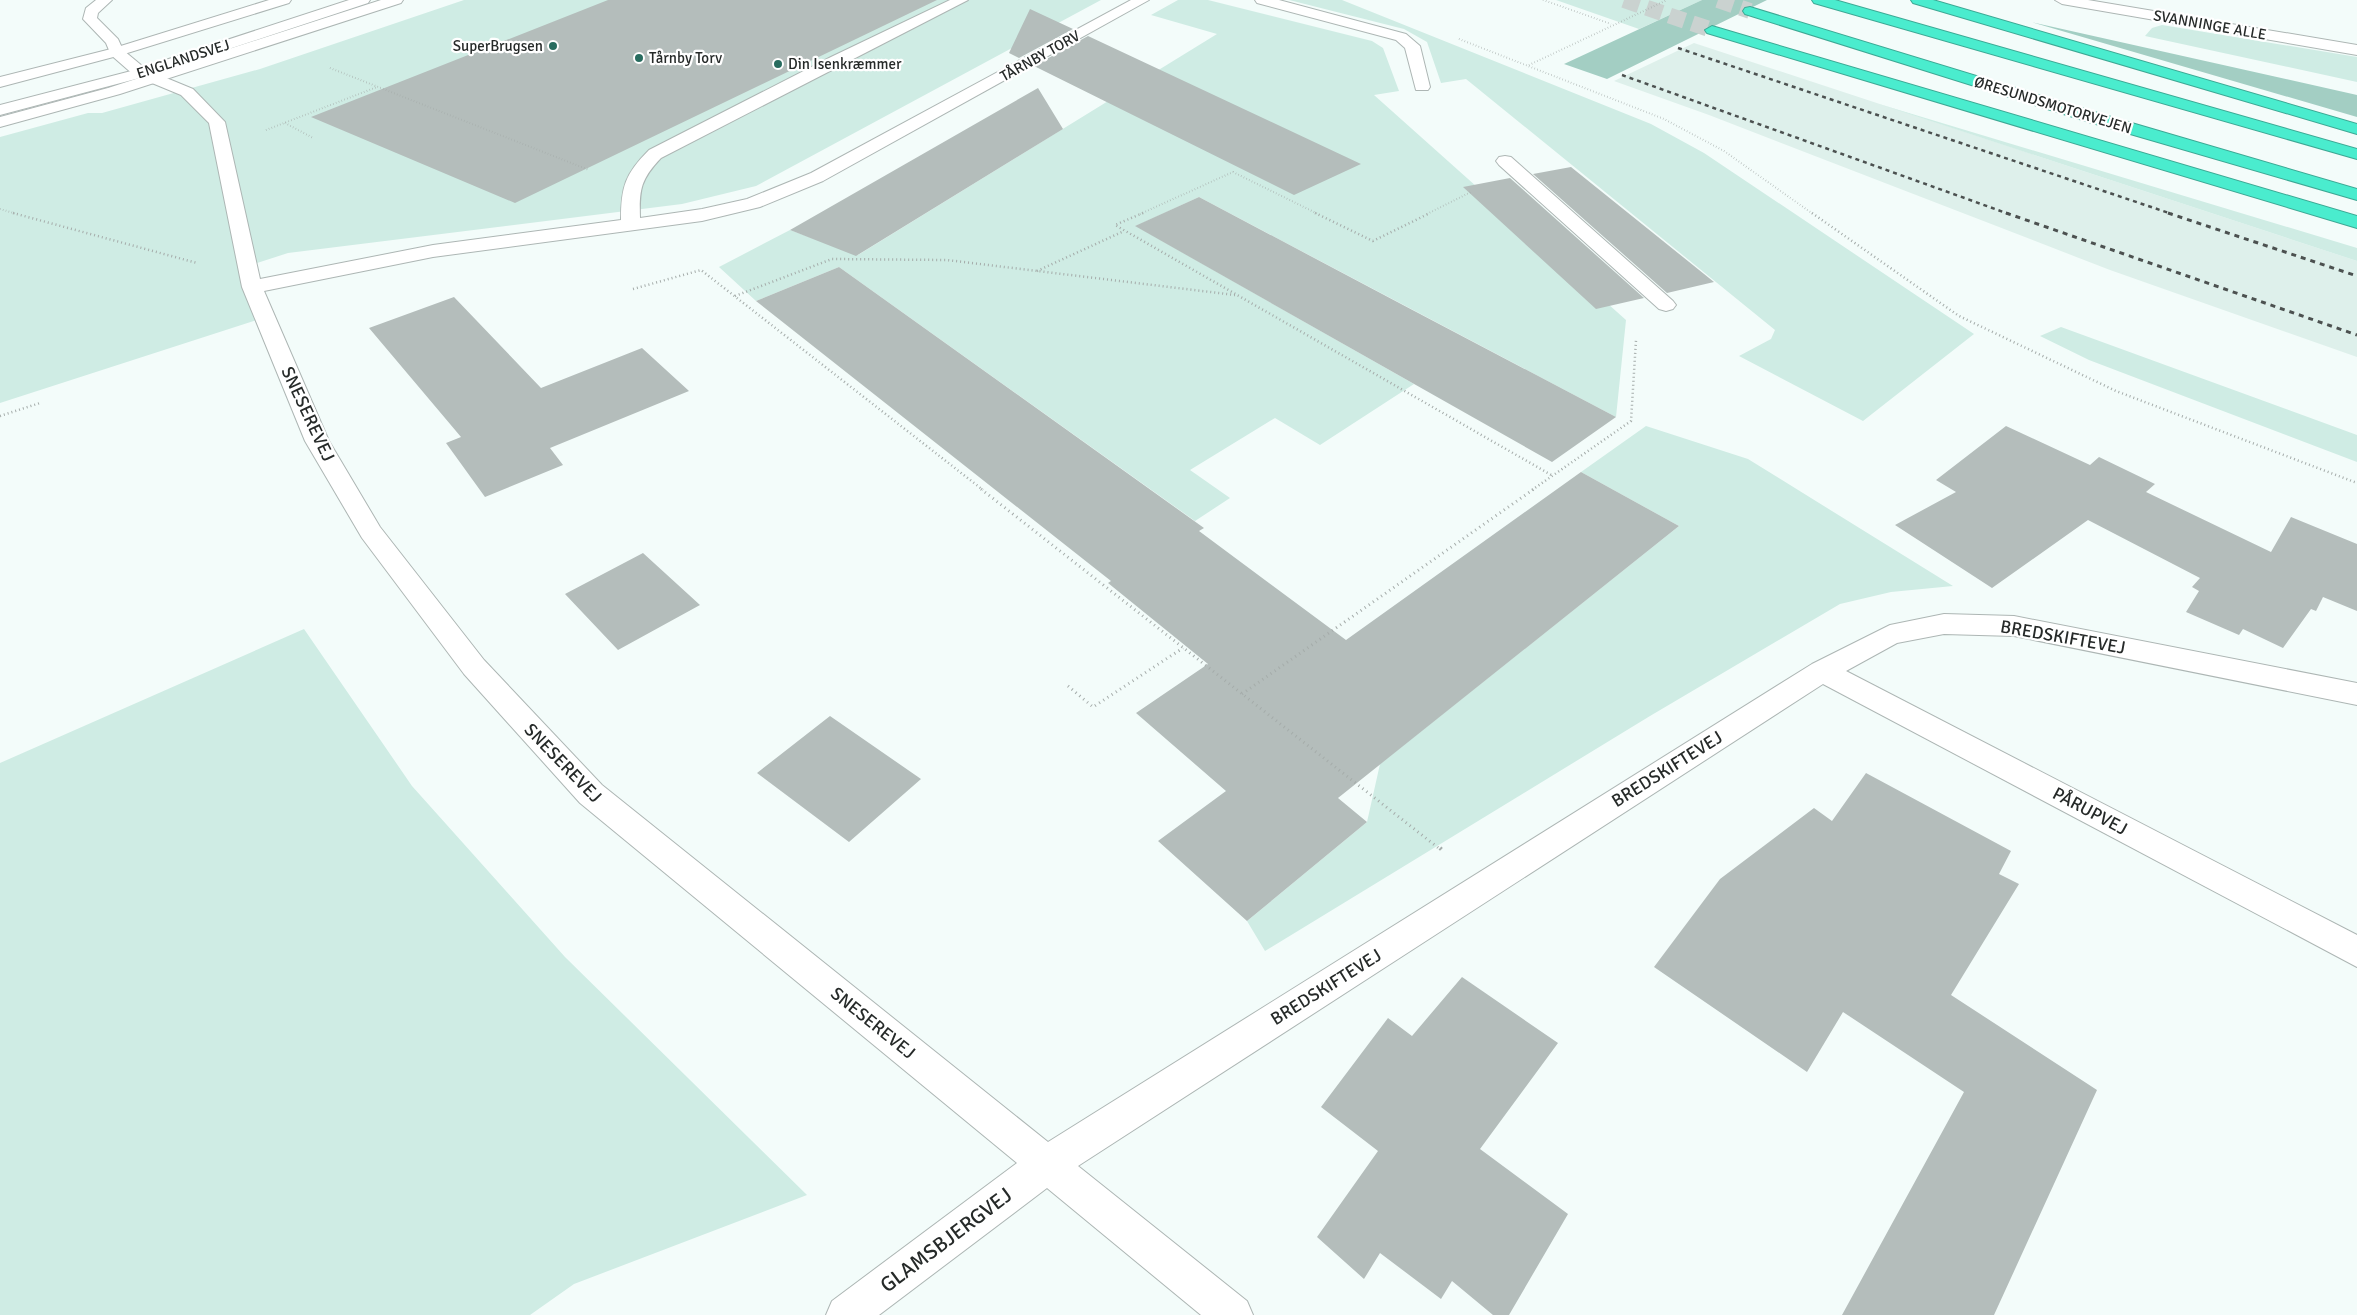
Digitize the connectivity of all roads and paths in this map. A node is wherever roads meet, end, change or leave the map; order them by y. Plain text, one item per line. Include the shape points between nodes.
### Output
1 (105, 0) edge
2 (284, 0) edge
3 (363, 0) edge
4 (396, 0) edge
5 (960, 0) edge
6 (1142, 0) edge
7 (1262, 0) edge
8 (1543, 0) edge
9 (1667, 0) edge
10 (1819, 0) edge
11 (1918, 0) edge
12 (2062, 0) edge
13 (1750, 11) tunnel mouth
14 (1612, 24) junction
15 (1712, 30) tunnel mouth
16 (1458, 38) dead end
17 (2357, 50) edge
18 (116, 52) junction
19 (1529, 65) junction
20 (328, 67) dead end
21 (147, 75) junction
22 (0, 82) edge
23 (377, 87) junction
24 (1422, 87) dead end
25 (0, 110) edge
26 (0, 122) edge
27 (285, 122) junction
28 (2357, 129) edge
29 (313, 138) dead end
30 (221, 147) junction
31 (2357, 154) edge
32 (1510, 165) joint
33 (637, 172) junction
34 (2357, 195) edge
35 (0, 209) edge
36 (2357, 222) edge
37 (631, 225) junction
38 (1125, 230) junction
39 (1037, 271) junction
40 (251, 282) junction
41 (633, 289) dead end
42 (1238, 295) junction
43 (735, 296) junction
44 (1666, 305) joint
45 (40, 403) dead end
46 (0, 416) edge
47 (1553, 476) junction
48 (2357, 483) edge
49 (1182, 648) junction
50 (1822, 671) junction
51 (1068, 686) dead end
52 (1242, 694) junction
53 (2357, 694) edge
54 (1437, 846) dead end
55 (2357, 952) edge
56 (1047, 1164) junction
57 (846, 1315) edge
58 (1233, 1315) edge

1 - 18 street, SNESEREVEJ via 90,11 90,19 113,42
2 - 18 street, ENGLANDSVEJ
3 - 21 street, ENGLANDSVEJ
4 - 21 street
5 - 33 street via 836,60 656,154
6 - 37 street, TÅRNBY TORV via 817,177 728,210
7 - 24 street via 1401,37 1412,46
8 - 14 path
9 - 14 path
10 - 31 highway, ØRESUNDSMOTORVEJEN
11 - 28 highway
12 - 17 street, SVANNINGE ALLE
13 - 34 highway, ØRESUNDSMOTORVEJEN
14 - 19 path
15 - 36 highway
16 - 19 path
18 - 21 street, SNESEREVEJ
18 - 22 street, ENGLANDSVEJ
19 - 48 path via 1664,119 1724,151 1959,316 2116,390
20 - 23 path
21 - 25 street, ENGLANDSVEJ
21 - 26 street
21 - 30 street, SNESEREVEJ via 194,97 217,122
23 - 27 path
23 - 33 path via 585,170
27 - 29 path
27 - 30 path
30 - 40 street, SNESEREVEJ
32 - 38 path via 1373,241 1233,172 1115,225
32 - 44 street
33 - 37 street via 630,191
35 - 40 path
37 - 40 street, TÅRNBY TORV via 433,251
38 - 39 path
38 - 42 path
39 - 42 path
39 - 43 path via 947,260 832,259
40 - 56 street, SNESEREVEJ via 317,440 371,532 474,668 590,794
41 - 43 path via 701,270
42 - 47 path
43 - 49 path
44 - 47 path via 1637,314 1631,421
45 - 46 path
47 - 52 path
49 - 51 path via 1093,707
49 - 52 path
50 - 53 street, BREDSKIFTEVEJ via 1890,635 1944,624 2014,626
50 - 55 street, PÅRUPVEJ
50 - 56 street, BREDSKIFTEVEJ
52 - 54 path
56 - 57 street, GLAMSBJERGVEJ
56 - 58 street, SNESEREVEJ

